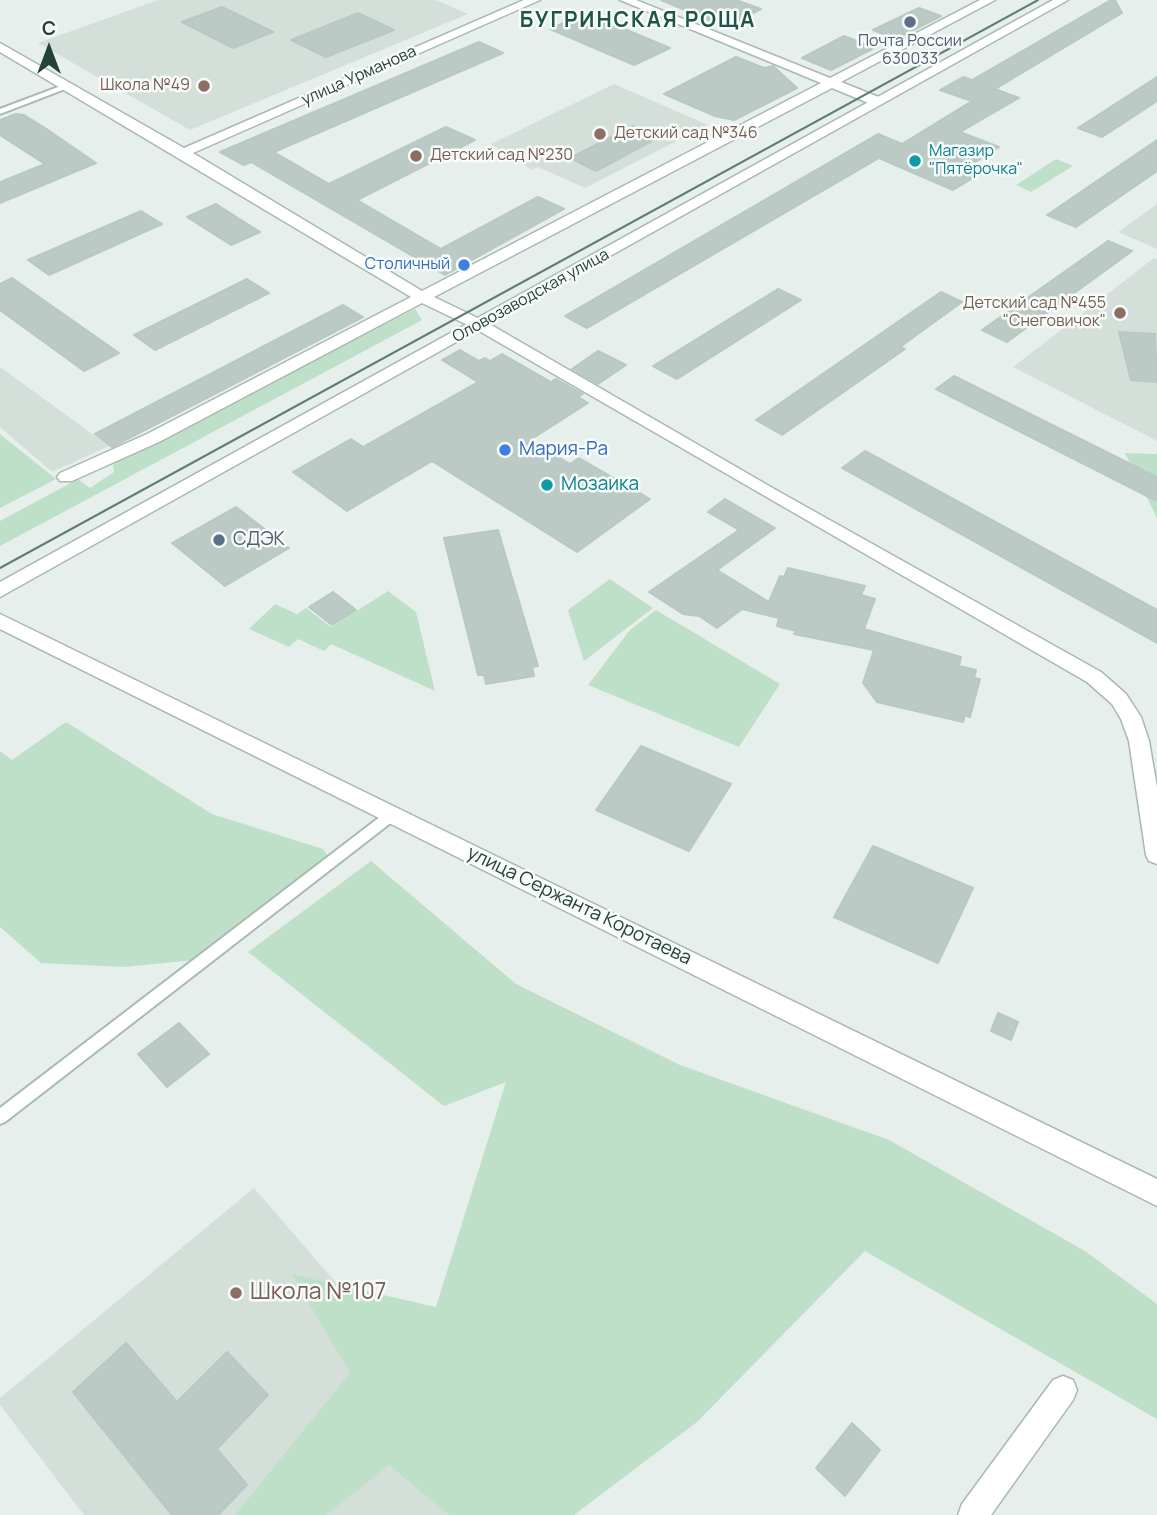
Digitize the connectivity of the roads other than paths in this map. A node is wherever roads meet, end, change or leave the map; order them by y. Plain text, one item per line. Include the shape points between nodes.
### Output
1 (534, 0) edge
2 (626, 0) edge
3 (989, 0) edge
4 (1062, 0) edge
5 (0, 47) edge
6 (832, 83) junction
7 (69, 86) junction
8 (876, 101) junction
9 (0, 112) edge
10 (183, 153) junction
11 (420, 296) junction
12 (480, 326) junction
13 (65, 477) dead end
14 (0, 590) edge
15 (0, 621) edge
16 (393, 814) junction
17 (1157, 855) edge
18 (0, 1117) edge
19 (1157, 1193) edge
20 (1063, 1390) dead end
21 (973, 1515) edge

1 - 10 street, улица Урманова
2 - 6 street
3 - 6 street
4 - 8 street, Оловозаводская улица
5 - 7 street
6 - 8 street
6 - 11 street
7 - 9 lane
7 - 10 street
8 - 12 street, Оловозаводская улица
10 - 11 street
11 - 12 street
11 - 13 street via 153,438
12 - 14 street, Оловозаводская улица
12 - 17 street via 1094,677 1131,717
15 - 16 street, улица Сержанта Коротаева
16 - 18 lane
16 - 19 street, улица Сержанта Коротаева
20 - 21 street

